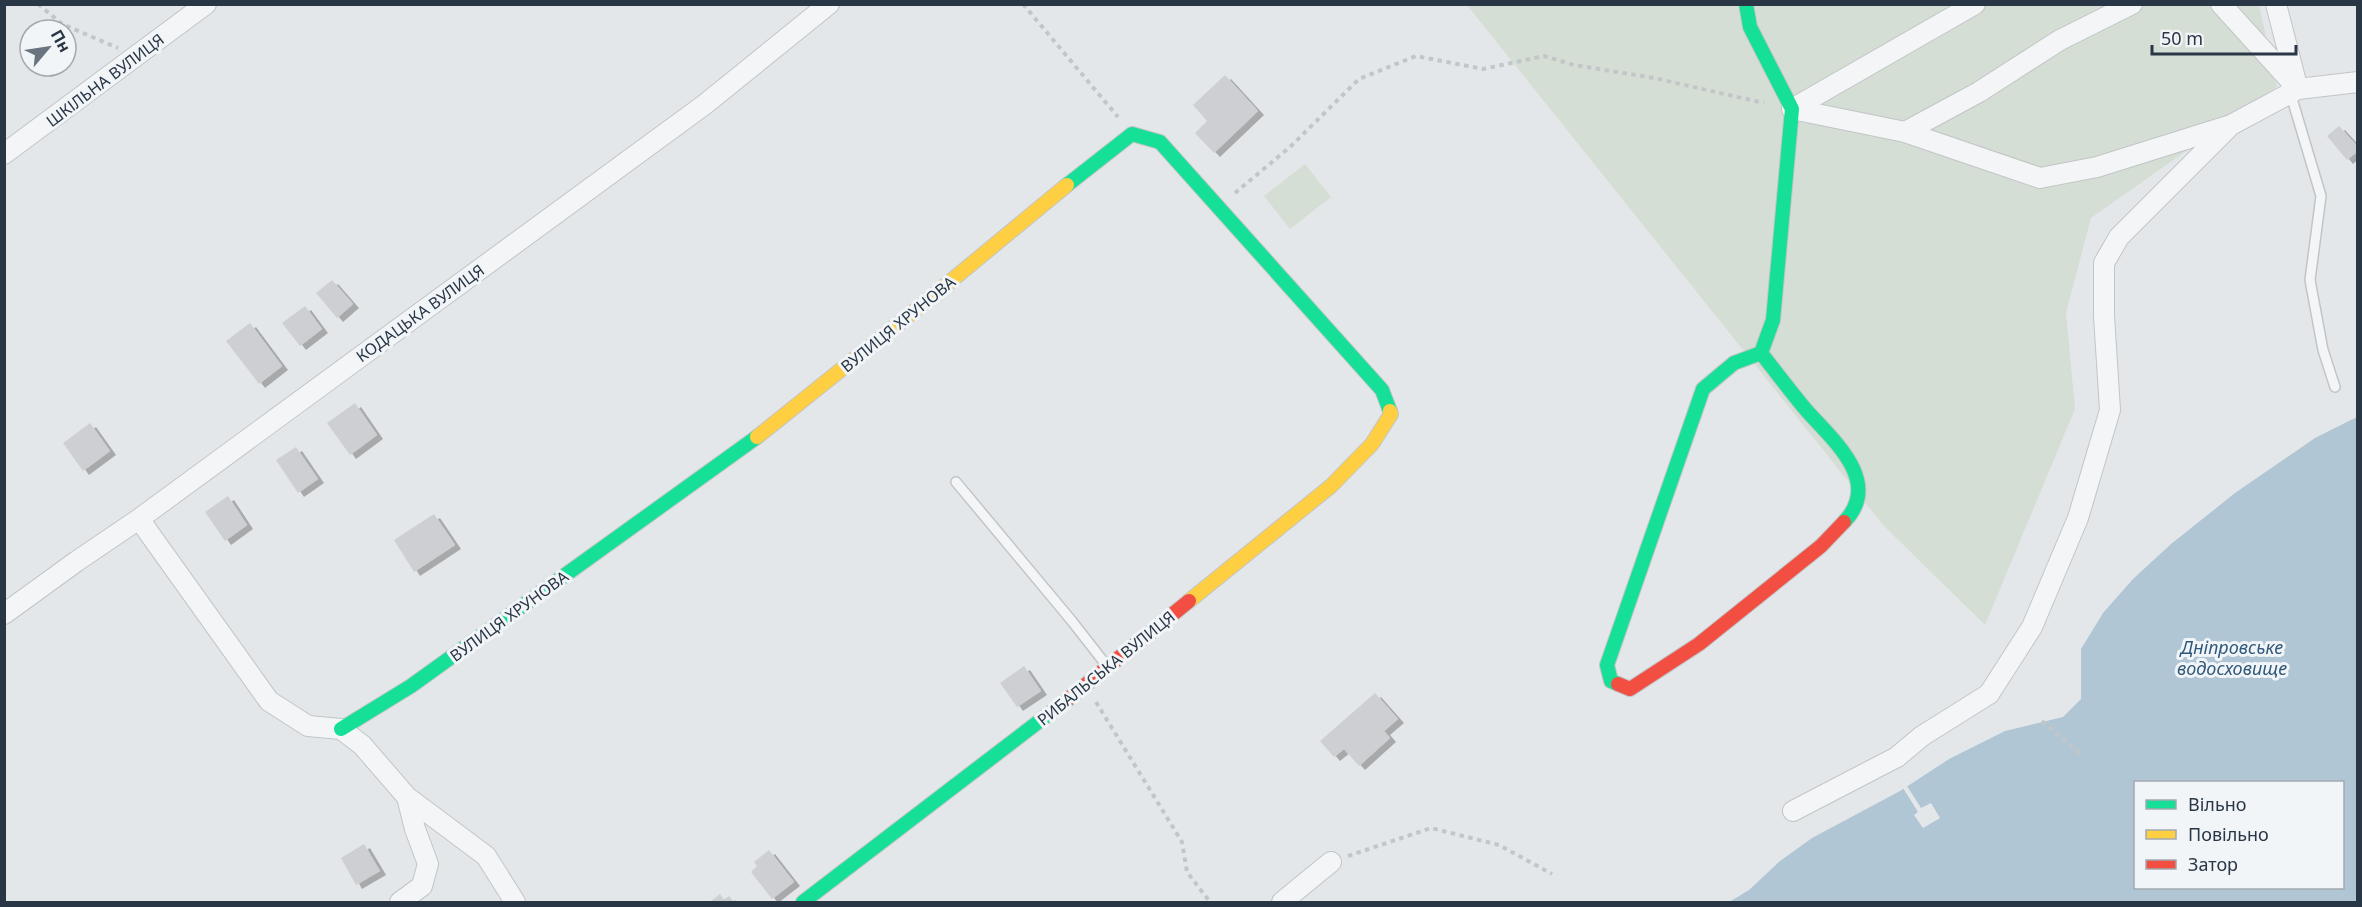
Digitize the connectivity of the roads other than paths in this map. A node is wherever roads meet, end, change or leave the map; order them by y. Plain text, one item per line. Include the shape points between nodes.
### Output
1 (206, 4) edge
2 (829, 4) edge
3 (1746, 4) edge
4 (1975, 4) edge
5 (2132, 4) edge
6 (2221, 4) edge
7 (2276, 4) edge
8 (2358, 82) edge
9 (2294, 90) junction
10 (1791, 109) junction
11 (2231, 125) junction
12 (1905, 132) junction
13 (4, 154) edge
14 (1761, 353) junction
15 (2335, 387) dead end
16 (1391, 414) joint
17 (956, 482) dead end
18 (139, 519) junction
19 (4, 614) edge
20 (1108, 668) junction
21 (341, 729) junction
22 (407, 797) junction
23 (1793, 812) dead end
24 (1331, 862) road end
25 (400, 903) edge
26 (515, 903) edge
27 (803, 903) edge
28 (1282, 903) edge

1 - 13 street, ШКІЛЬНА ВУЛИЦЯ
2 - 18 street, КОДАЦЬКА ВУЛИЦЯ via 695,112
3 - 10 street via 1750,27
4 - 10 street
5 - 12 street via 2060,40 1980,92
6 - 9 street
7 - 9 street
8 - 9 street
9 - 11 street
9 - 15 lane via 2321,196 2310,280 2323,350
10 - 12 street
10 - 14 street via 1773,320
11 - 12 street via 2097,168 2040,178
11 - 23 street via 2119,237 2104,263 2110,410 2078,518 2032,627 1989,694 1922,736 1897,757
14 - 14 street via 1734,363 1703,389 1607,665 1611,681 1630,689 1699,644 1821,546 1854,512 1859,487 1852,464
16 - 20 street, РИБАЛЬСЬКА ВУЛИЦЯ via 1372,444 1331,486
16 - 21 street, ВУЛИЦЯ ХРУНОВА via 1382,390 1160,142 1132,134 758,436 411,686
17 - 20 lane
18 - 19 street, КОДАЦЬКА ВУЛИЦЯ
18 - 21 street via 269,701 308,726
20 - 27 street, РИБАЛЬСЬКА ВУЛИЦЯ
21 - 22 street via 362,745
22 - 25 street via 428,864 422,886
22 - 26 street via 486,856
24 - 28 street

